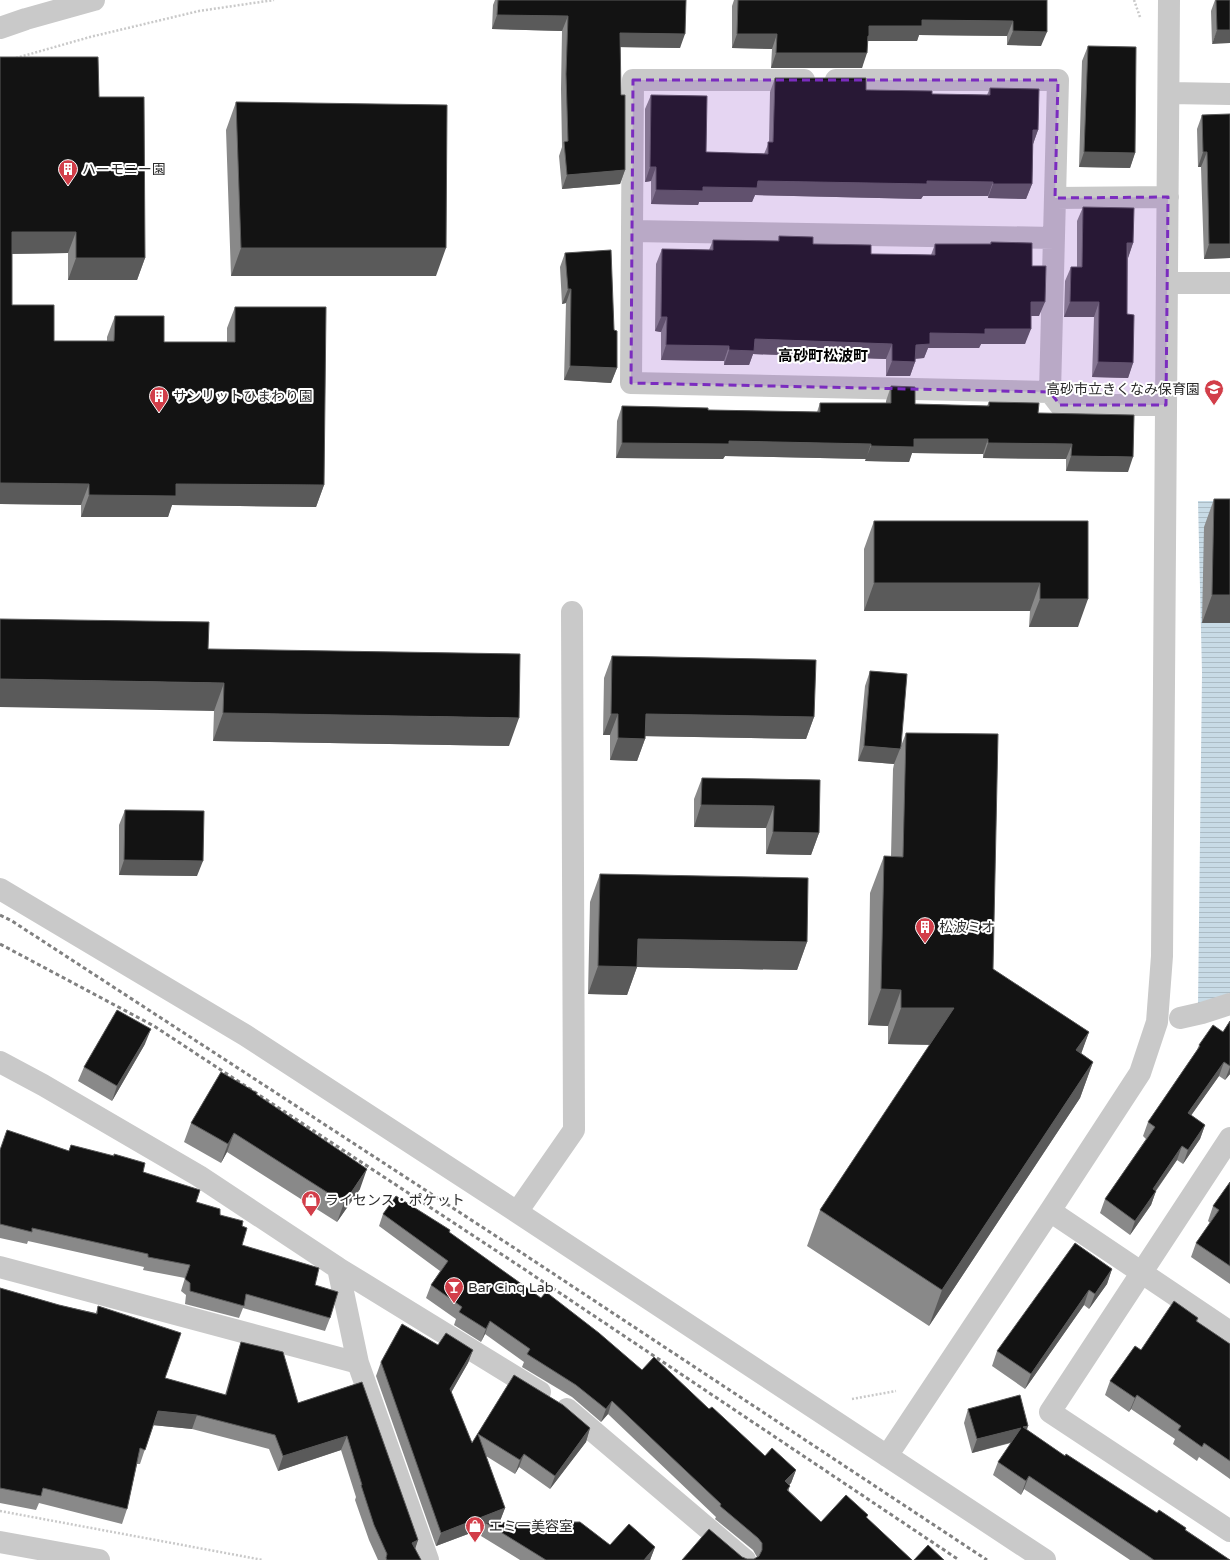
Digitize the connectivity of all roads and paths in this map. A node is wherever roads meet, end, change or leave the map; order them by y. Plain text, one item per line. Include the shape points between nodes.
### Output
1 (94, 0) edge
2 (274, 0) edge
3 (1134, 0) edge
4 (1169, 0) edge
5 (1140, 17) dead end
6 (0, 28) edge
7 (15, 58) edge
8 (1169, 93) junction
9 (1230, 94) edge
10 (1168, 197) junction
11 (1055, 198) junction
12 (632, 231) junction
13 (1054, 238) junction
14 (1167, 283) junction
15 (1230, 283) edge
16 (1050, 392) junction
17 (1166, 405) junction
18 (572, 612) dead end
19 (0, 889) edge
20 (1230, 1004) edge
21 (1180, 1018) dead end
22 (0, 1062) edge
23 (1227, 1150) edge
24 (1050, 1211) junction
25 (517, 1212) junction
26 (0, 1267) edge
27 (338, 1268) junction
28 (1142, 1272) junction
29 (1230, 1332) edge
30 (358, 1363) junction
31 (887, 1456) junction
32 (0, 1511) edge
33 (1230, 1531) edge
34 (0, 1542) edge
35 (99, 1560) edge
36 (263, 1560) edge
37 (428, 1560) edge
38 (745, 1560) edge
39 (1045, 1560) edge

1 - 6 street
2 - 7 path via 199,11
3 - 5 path
4 - 8 street
8 - 9 street
8 - 10 street
10 - 11 street
10 - 14 street
11 - 12 street via 1058,80 633,80
11 - 13 street
12 - 13 street
12 - 16 street via 631,383
13 - 16 street
14 - 15 street
14 - 17 street
16 - 17 street via 1060,405
17 - 24 street via 1162,956 1157,1022 1140,1073
18 - 25 street via 574,1130
19 - 25 street via 245,1035
20 - 21 street
22 - 27 street via 199,1176
23 - 28 street
24 - 28 street
24 - 31 street
25 - 31 street
26 - 30 street
27 - 30 street
27 - 38 street via 565,1408
28 - 29 street
28 - 33 street via 1050,1412
30 - 37 street
31 - 39 street
32 - 36 path
34 - 35 street

